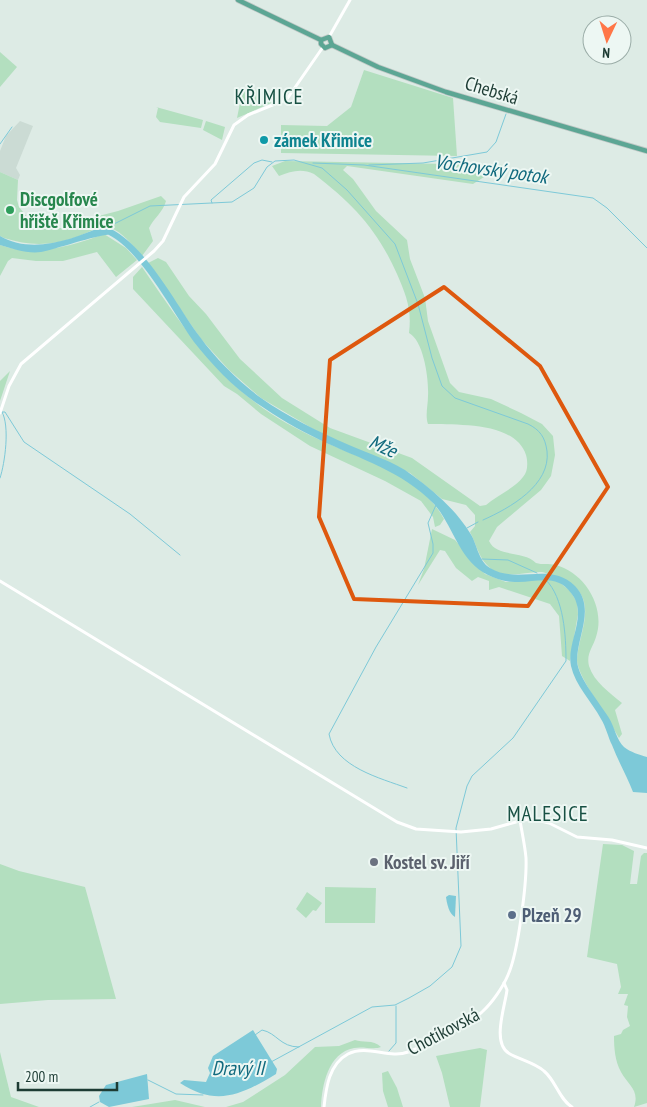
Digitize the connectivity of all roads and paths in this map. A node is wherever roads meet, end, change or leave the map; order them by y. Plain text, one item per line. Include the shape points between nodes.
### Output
1 (238, 0) edge
2 (350, 0) edge
3 (329, 38) junction
4 (321, 40) junction
5 (332, 45) junction
6 (323, 47) junction
7 (647, 151) edge
8 (1, 411) edge
9 (0, 581) edge
10 (520, 820) junction
11 (647, 848) edge
12 (504, 983) junction
13 (324, 1107) edge
14 (572, 1107) edge

1 - 4 main road
2 - 3 street
3 - 4 main road
3 - 5 main road
4 - 6 main road
5 - 6 main road
5 - 7 main road, Chebská via 378,67 446,92
6 - 8 street via 290,95 234,125 215,164 183,198 163,241 154,251 21,364 8,386
9 - 10 street via 381,812 416,829 458,832 491,829
10 - 11 street via 538,820 577,837
10 - 12 street, Chotíkovská via 526,858 524,884 510,968
12 - 13 street, Chotíkovská via 473,1019 406,1052 356,1051 342,1058 328,1082
12 - 14 street via 507,990 500,1044 509,1054 546,1073

